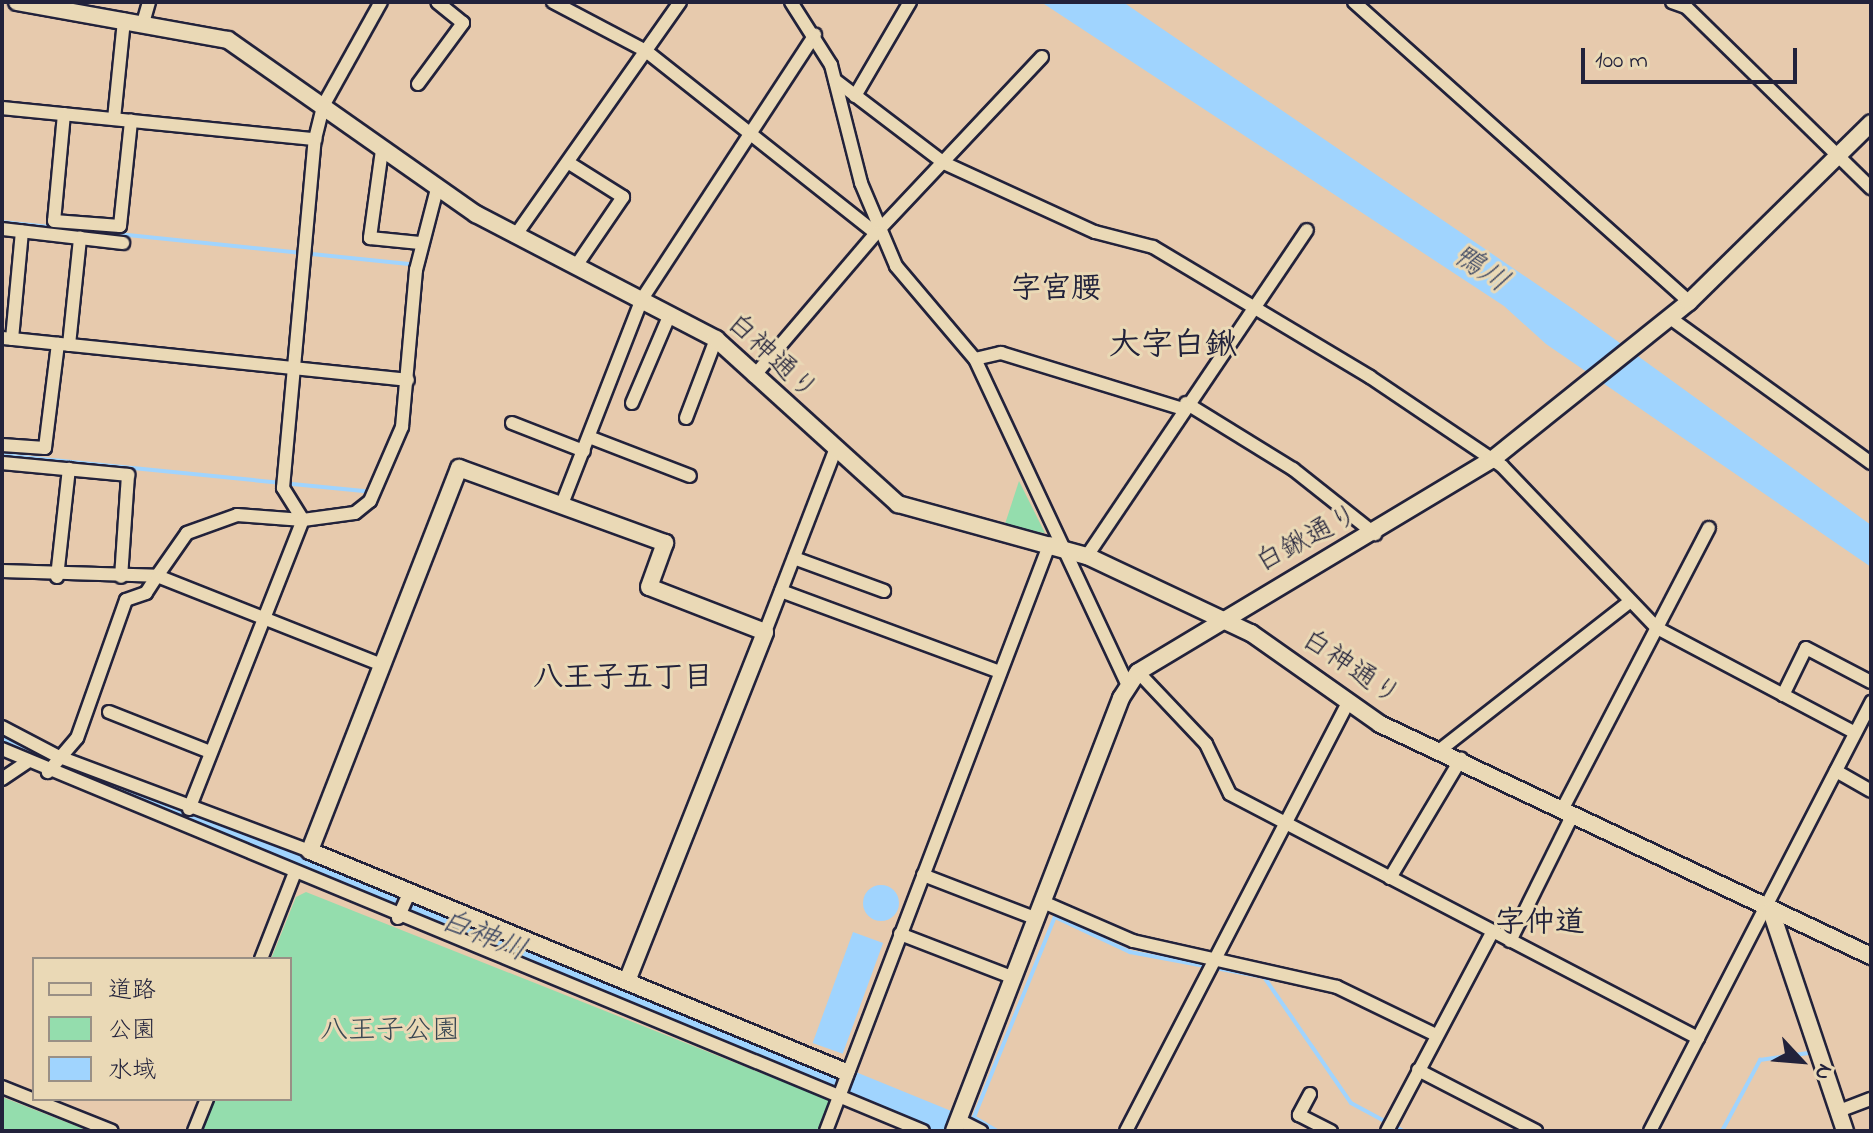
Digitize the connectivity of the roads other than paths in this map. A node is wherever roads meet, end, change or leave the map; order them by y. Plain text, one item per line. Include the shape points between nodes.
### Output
1 (17, 2) edge
2 (149, 2) edge
3 (381, 2) edge
4 (437, 2) edge
5 (553, 2) edge
6 (680, 2) edge
7 (791, 2) edge
8 (910, 2) edge
9 (1354, 2) edge
10 (1672, 2) edge
11 (1688, 4) edge
12 (124, 20) junction
13 (143, 23) junction
14 (815, 35) junction
15 (646, 51) junction
16 (1042, 57) dead end
17 (835, 80) junction
18 (418, 84) dead end
19 (855, 96) junction
20 (323, 106) junction
21 (2, 108) edge
22 (64, 114) junction
23 (114, 119) junction
24 (131, 121) junction
25 (1871, 123) edge
26 (752, 130) junction
27 (315, 139) junction
28 (382, 150) junction
29 (1835, 158) junction
30 (569, 163) junction
31 (944, 163) junction
32 (1871, 188) edge
33 (437, 189) junction
34 (98, 224) junction
35 (2, 229) edge
36 (1307, 230) dead end
37 (22, 231) junction
38 (879, 231) junction
39 (515, 236) junction
40 (80, 238) junction
41 (96, 240) junction
42 (123, 243) dead end
43 (420, 243) junction
44 (576, 266) junction
45 (642, 299) junction
46 (1689, 302) junction
47 (1253, 305) junction
48 (670, 314) junction
49 (1666, 321) junction
50 (7, 338) edge
51 (716, 339) junction
52 (64, 344) junction
53 (975, 359) junction
54 (295, 368) junction
55 (754, 376) junction
56 (408, 380) junction
57 (632, 403) dead end
58 (1185, 406) junction
59 (686, 418) dead end
60 (512, 423) dead end
61 (589, 437) junction
62 (2, 445) edge
63 (584, 451) junction
64 (834, 453) junction
65 (1493, 459) junction
66 (2, 463) edge
67 (1871, 463) edge
68 (69, 469) junction
69 (690, 476) dead end
70 (562, 504) junction
71 (303, 520) junction
72 (1709, 528) dead end
73 (1375, 534) junction
74 (1054, 544) junction
75 (1087, 556) junction
76 (794, 558) junction
77 (2, 571) edge
78 (157, 576) junction
79 (57, 577) junction
80 (121, 577) junction
81 (781, 591) junction
82 (884, 591) dead end
83 (1627, 604) junction
84 (264, 619) junction
85 (1217, 620) junction
86 (1657, 628) junction
87 (765, 632) junction
88 (382, 665) junction
89 (1000, 672) junction
90 (1133, 678) junction
91 (1871, 682) edge
92 (1783, 695) junction
93 (1871, 702) edge
94 (1348, 703) junction
95 (109, 712) dead end
96 (2, 727) edge
97 (1855, 733) junction
98 (2, 749) edge
99 (1440, 750) junction
100 (210, 752) junction
101 (57, 756) junction
102 (1461, 759) junction
103 (27, 762) junction
104 (1836, 771) junction
105 (48, 772) junction
106 (2, 779) edge
107 (1871, 791) edge
108 (190, 809) junction
109 (1567, 813) junction
110 (1288, 825) junction
111 (310, 851) junction
112 (294, 875) junction
113 (923, 875) junction
114 (1390, 878) junction
115 (407, 896) junction
116 (1043, 902) junction
117 (1768, 909) junction
118 (399, 915) junction
119 (1037, 919) junction
120 (1493, 931) junction
121 (900, 934) junction
122 (1510, 941) junction
123 (1871, 956) edge
124 (262, 957) edge
125 (1216, 961) junction
126 (1014, 978) junction
127 (623, 994) junction
128 (1436, 1035) junction
129 (1698, 1038) junction
130 (1418, 1070) junction
131 (842, 1083) junction
132 (2, 1087) edge
133 (1310, 1094) dead end
134 (32, 1099) edge
135 (1871, 1099) edge
136 (37, 1101) edge
137 (206, 1101) edge
138 (1839, 1111) junction
139 (957, 1124) edge
140 (112, 1131) edge
141 (194, 1131) edge
142 (826, 1131) edge
143 (923, 1131) edge
144 (981, 1131) edge
145 (1126, 1131) edge
146 (1331, 1131) edge
147 (1387, 1131) edge
148 (1536, 1131) edge
149 (1650, 1131) edge
150 (1845, 1131) edge

1 - 12 street, 白神通り
2 - 13 street
3 - 20 street
4 - 18 street via 463,23
5 - 15 street
6 - 15 street
7 - 14 street
8 - 19 street
9 - 46 street
10 - 11 street
11 - 29 street
12 - 13 street, 白神通り
12 - 23 street
13 - 20 street, 白神通り via 228,40
14 - 17 street
14 - 26 street
15 - 26 street
15 - 30 street
16 - 31 street
17 - 19 street
17 - 38 street
19 - 31 street
20 - 27 street
20 - 28 street, 白神通り
21 - 22 street
22 - 23 street
22 - 34 street via 54,221
23 - 24 street
24 - 27 street
24 - 34 street via 120,226
25 - 29 street, 白鍬通り
26 - 38 street
26 - 45 street
27 - 54 street
28 - 33 street, 白神通り
28 - 43 street via 370,238
29 - 32 street
29 - 46 street, 白鍬通り
30 - 39 street
30 - 44 street via 623,197
31 - 38 street
31 - 47 street via 1095,232 1153,247
33 - 39 street, 白神通り
33 - 43 street
34 - 41 street
35 - 37 street
36 - 47 street
37 - 40 street
37 - 50 street
38 - 53 street via 896,266
38 - 55 street
39 - 44 street, 白神通り
40 - 41 street
40 - 52 street
41 - 42 street
43 - 56 street
44 - 45 street, 白神通り
45 - 48 street, 白神通り
45 - 61 street
46 - 49 street, 白鍬通り
47 - 58 street
47 - 65 street
48 - 51 street, 白神通り
48 - 57 street
49 - 65 street, 白鍬通り
49 - 67 street
50 - 52 street
51 - 55 street, 白神通り
51 - 59 street
52 - 54 street
52 - 62 street via 45,448
53 - 58 street via 1001,353
53 - 74 street
54 - 56 street
54 - 71 street via 283,488
55 - 64 street, 白神通り
56 - 71 street via 393,461 370,501 355,513
58 - 73 street via 1293,469
58 - 75 street
60 - 63 street
61 - 63 street
61 - 69 street
63 - 70 street
64 - 74 street, 白神通り via 898,504
64 - 76 street
65 - 73 street, 白鍬通り
65 - 83 street
66 - 68 street
68 - 79 street
68 - 80 street via 128,475
70 - 87 street via 665,543 649,587
70 - 88 street via 459,468
71 - 78 street via 237,515 187,533
71 - 84 street
72 - 86 street
73 - 85 street, 白鍬通り
74 - 75 street, 白神通り
74 - 89 street
74 - 90 street
75 - 85 street, 白神通り
76 - 81 street
76 - 82 street
77 - 79 street
78 - 80 street
78 - 84 street
78 - 101 street via 146,593 126,600 77,738
79 - 80 street
81 - 87 street
81 - 89 street
83 - 86 street
83 - 99 street
84 - 88 street
84 - 100 street
85 - 90 street, 白鍬通り
85 - 94 street, 白神通り via 1270,645
86 - 92 street
86 - 109 street
87 - 127 street
88 - 111 street
89 - 113 street
90 - 110 street via 1206,744 1230,794
90 - 116 street
91 - 92 street via 1806,648
92 - 97 street
93 - 97 street
94 - 99 street, 白神通り
94 - 110 street
95 - 100 street
96 - 101 street
97 - 104 street
98 - 103 street
99 - 102 street, 白神通り
100 - 108 street
101 - 105 street
101 - 108 street
102 - 109 street, 白神通り
102 - 114 street
103 - 105 street
103 - 106 street
104 - 107 street
104 - 117 street
105 - 112 street
108 - 111 street
109 - 117 street, 白神通り
109 - 122 street
110 - 114 street
110 - 125 street
111 - 115 street
112 - 118 street
112 - 124 street
113 - 119 street
113 - 121 street
114 - 120 street
115 - 118 street
115 - 127 street
116 - 119 street
116 - 125 street via 1133,941
117 - 123 street, 白神通り
117 - 129 street
117 - 138 street
118 - 127 street
119 - 126 street
120 - 122 street
120 - 128 street
121 - 126 street
121 - 131 street
122 - 129 street
125 - 128 street via 1337,987
125 - 145 street
126 - 139 street
127 - 131 street
127 - 131 street
128 - 130 street
129 - 149 street
130 - 147 street
130 - 148 street
131 - 142 street
131 - 143 street
132 - 134 street
133 - 146 street via 1299,1115
135 - 138 street
136 - 140 street
137 - 141 street
138 - 150 street
139 - 144 street

